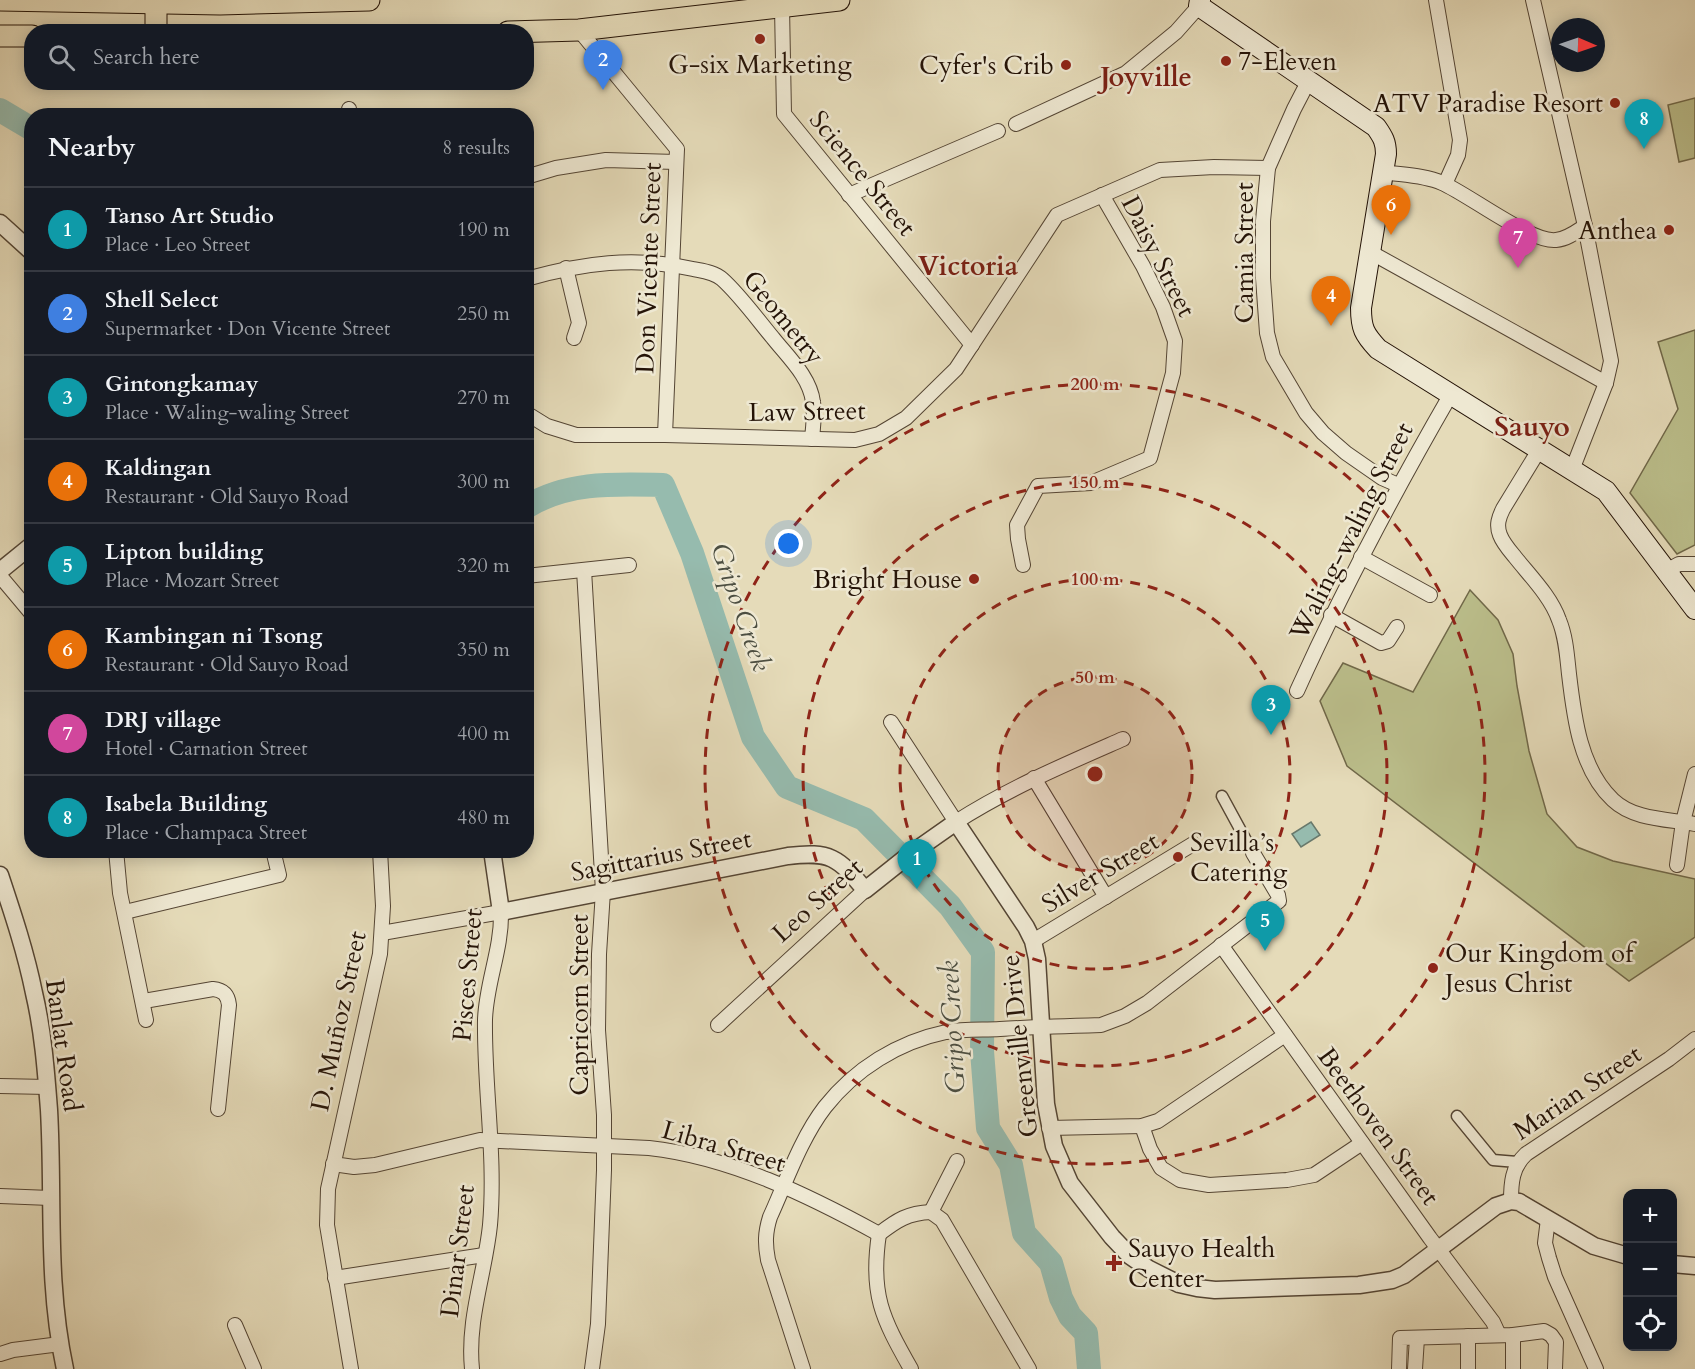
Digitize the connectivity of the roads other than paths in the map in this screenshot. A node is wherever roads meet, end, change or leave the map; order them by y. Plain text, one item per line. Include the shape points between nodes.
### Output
1 (0, 0) edge
2 (369, 0) edge
3 (839, 0) edge
4 (1436, 0) edge
5 (1533, 0) edge
6 (156, 2) junction
7 (258, 2) edge
8 (1200, 3) edge
9 (782, 7) junction
10 (156, 24) edge
11 (579, 30) junction
12 (534, 31) edge
13 (0, 36) edge
14 (24, 36) edge
15 (1308, 82) junction
16 (1016, 124) dead end
17 (998, 131) dead end
18 (676, 162) junction
19 (1268, 168) junction
20 (1383, 172) junction
21 (534, 175) edge
22 (1445, 184) junction
23 (849, 195) junction
24 (1102, 195) junction
25 (0, 223) edge
26 (1585, 226) junction
27 (24, 245) edge
28 (1370, 252) junction
29 (672, 264) junction
30 (566, 267) junction
31 (534, 277) edge
32 (574, 338) dead end
33 (972, 345) junction
34 (1606, 383) junction
35 (1451, 394) junction
36 (534, 418) edge
37 (665, 435) junction
38 (812, 439) junction
39 (1539, 450) junction
40 (1572, 470) junction
41 (1398, 485) junction
42 (24, 552) edge
43 (1361, 557) junction
44 (1695, 564) edge
45 (629, 565) dead end
46 (1023, 565) dead end
47 (584, 570) junction
48 (0, 571) edge
49 (1666, 571) junction
50 (534, 575) edge
51 (0, 576) edge
52 (1430, 595) dead end
53 (24, 604) edge
54 (1695, 609) edge
55 (1331, 615) junction
56 (1397, 627) dead end
57 (1297, 692) dead end
58 (891, 722) dead end
59 (1123, 739) dead end
60 (1695, 774) edge
61 (1034, 778) junction
62 (1222, 796) dead end
63 (956, 822) junction
64 (1689, 823) edge
65 (1192, 844) dead end
66 (1253, 852) joint
67 (117, 858) edge
68 (275, 858) edge
69 (381, 858) edge
70 (493, 858) edge
71 (1677, 865) dead end
72 (0, 874) edge
73 (865, 890) junction
74 (603, 891) junction
75 (1106, 897) junction
76 (125, 912) junction
77 (501, 912) junction
78 (382, 933) junction
79 (1033, 941) junction
80 (1221, 945) junction
81 (144, 1001) junction
82 (146, 1020) dead end
83 (718, 1025) dead end
84 (1040, 1027) junction
85 (1285, 1035) junction
86 (1695, 1039) edge
87 (0, 1086) edge
88 (47, 1087) junction
89 (218, 1109) dead end
90 (1457, 1116) dead end
91 (1142, 1126) junction
92 (1049, 1128) junction
93 (491, 1140) junction
94 (1362, 1143) junction
95 (605, 1146) junction
96 (957, 1161) dead end
97 (1517, 1162) junction
98 (333, 1164) junction
99 (784, 1186) junction
100 (0, 1196) edge
101 (50, 1198) junction
102 (1511, 1201) junction
103 (931, 1212) junction
104 (1548, 1219) junction
105 (879, 1234) junction
106 (1439, 1251) junction
107 (484, 1255) junction
108 (1623, 1255) edge
109 (1677, 1264) edge
110 (1695, 1266) edge
111 (335, 1278) junction
112 (235, 1325) dead end
113 (1499, 1335) junction
114 (1513, 1335) junction
115 (1468, 1336) junction
116 (1417, 1338) junction
117 (60, 1344) junction
118 (0, 1354) edge
119 (65, 1369) edge
120 (254, 1369) edge
121 (351, 1369) edge
122 (471, 1369) edge
123 (592, 1369) edge
124 (803, 1369) edge
125 (911, 1369) edge
126 (1029, 1369) edge
127 (1400, 1369) edge
128 (1415, 1369) edge
129 (1468, 1369) edge
130 (1513, 1369) edge
131 (1555, 1369) edge
132 (1596, 1369) edge

1 - 6 main road
2 - 7 main road
3 - 9 main road
4 - 22 street via 1460,140
5 - 26 street
6 - 7 main road
6 - 10 main road
8 - 15 main road
8 - 16 street via 1176,32 1126,74
9 - 11 main road
9 - 23 street, Science Street via 784,114
11 - 12 main road
11 - 18 street, Don Vicente Street via 676,149
13 - 14 main road
15 - 19 street, Camia Street
15 - 20 main road via 1376,127 1386,143
17 - 23 street
18 - 21 street via 606,160
18 - 29 street, Don Vicente Street
19 - 24 street via 1160,170
19 - 41 street, Camia Street via 1263,278 1273,357 1306,413 1323,433 1353,458
20 - 22 street
20 - 28 main road
22 - 26 street via 1542,239 1563,239
23 - 33 street, Science Street
24 - 33 street, Law Street via 1058,215
24 - 46 street, Daisy Street via 1163,307 1174,341 1173,373 1150,458 1091,483 1038,486 1017,525
25 - 27 street
26 - 34 street via 1610,353
28 - 34 street
28 - 35 main road via 1361,308 1366,336 1378,349
29 - 30 street, Geometry via 627,262
29 - 37 street, Don Vicente Street
29 - 38 street, Geometry via 722,279 760,322 807,381 814,405
30 - 31 street, Geometry
30 - 32 street via 579,323
33 - 38 street, Law Street via 956,369 906,418 879,434 855,440
34 - 40 street
35 - 39 main road
35 - 41 street, Waling-waling Street
36 - 37 street, Law Street via 576,435
37 - 38 street, Law Street
39 - 40 main road
39 - 64 street via 1499,517 1500,536 1560,621 1574,718 1585,752 1597,780 1614,801 1634,814
40 - 49 main road via 1606,490
41 - 43 street, Waling-waling Street
42 - 48 street
43 - 52 street
43 - 55 street, Waling-waling Street
44 - 49 street via 1678,564
45 - 47 street
47 - 50 street
47 - 74 street, Capricorn Street
49 - 54 main road
51 - 53 street
55 - 56 street via 1381,643 1388,641
55 - 57 street, Waling-waling Street
58 - 63 street, Greenville Drive
59 - 61 street
60 - 64 street
61 - 63 street
61 - 75 street
62 - 66 street
63 - 73 street, Leo Street
63 - 79 street, Greenville Drive
64 - 71 street
65 - 75 street, Silver Street
66 - 80 street via 1279,901
67 - 76 street
68 - 76 street via 279,875
69 - 78 street, D. Muñoz Street
70 - 77 street, Pisces Street
72 - 88 street, Banlat Road via 34,992
73 - 74 street, Sagittarius Street via 828,855 810,854
73 - 83 street, Leo Street
74 - 77 street, Sagittarius Street
74 - 95 street, Capricorn Street via 598,1030
75 - 79 street, Silver Street
76 - 81 street
77 - 78 street, Sagittarius Street
77 - 93 street, Pisces Street via 502,927 486,1013
78 - 98 street, D. Muñoz Street
79 - 84 street, Greenville Drive
80 - 84 street via 1125,1017 1101,1025
80 - 85 street, Beethoven Street
81 - 82 street
81 - 89 street via 213,989 225,993 229,1005
84 - 92 street, Greenville Drive
84 - 99 street via 946,1032 913,1042 865,1067 823,1109
85 - 91 street via 1179,1108
85 - 94 street, Beethoven Street
86 - 97 street, Marian Street
87 - 88 street
88 - 101 street, Banlat Road
90 - 97 street via 1493,1160
91 - 92 street
91 - 94 street via 1161,1168 1180,1180 1209,1185 1314,1175
92 - 106 street, Greenville Drive via 1070,1183 1112,1238 1130,1256 1179,1284 1215,1290 1377,1283 1404,1275
93 - 95 street, Libra Street
93 - 98 street, Libra Street via 375,1165
93 - 107 street, Dinar Street via 490,1228
94 - 106 street, Beethoven Street
95 - 99 street, Libra Street via 674,1151
95 - 123 street, Capricorn Street
96 - 103 street
97 - 102 street, Marian Street
98 - 111 street, D. Muñoz Street via 327,1225
99 - 105 street, Libra Street
99 - 124 street via 770,1217 765,1243
100 - 101 street
101 - 117 street, Banlat Road via 53,1296
102 - 104 street
102 - 106 street, Greenville Drive via 1496,1206
103 - 105 street via 914,1213
103 - 126 street via 942,1220
104 - 108 street via 1594,1246
104 - 132 street via 1545,1243 1549,1258
105 - 125 street via 875,1276 879,1304 888,1330
106 - 113 street, Beethoven Street
107 - 111 street
107 - 122 street, Dinar Street via 471,1331
109 - 110 street
111 - 121 street, D. Muñoz Street
112 - 120 street
113 - 114 street
113 - 115 street
114 - 130 street
114 - 131 street via 1544,1331 1551,1335 1556,1342
115 - 116 street
115 - 129 street
116 - 127 street via 1400,1338
116 - 128 street
117 - 118 street
117 - 119 street, Banlat Road

